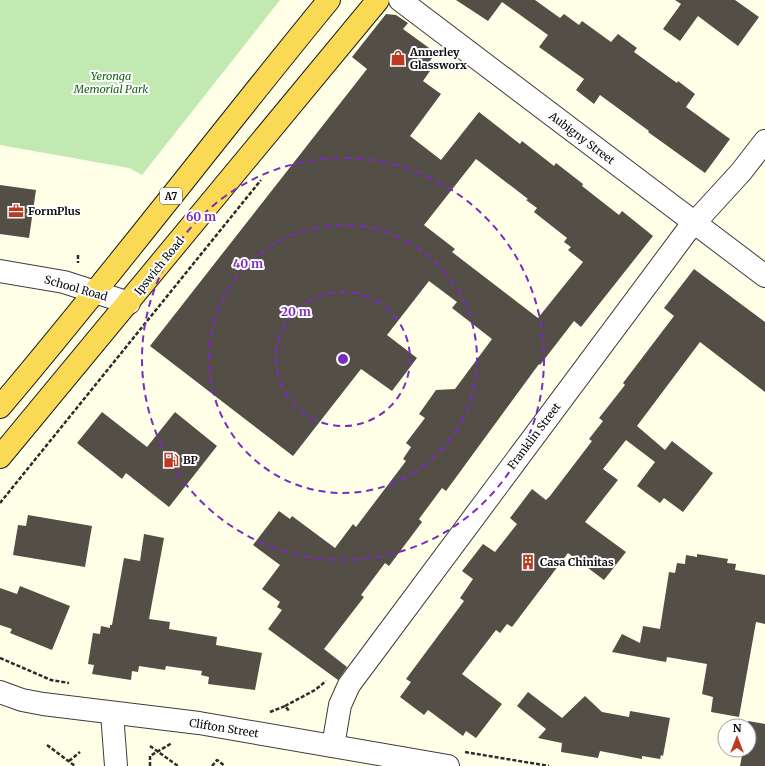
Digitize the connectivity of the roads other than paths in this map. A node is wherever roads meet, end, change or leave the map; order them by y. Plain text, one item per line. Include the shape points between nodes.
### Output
1 (329, 0) edge
2 (378, 0) edge
3 (400, 0) edge
4 (765, 141) edge
5 (694, 222) junction
6 (0, 271) edge
7 (765, 276) edge
8 (95, 292) junction
9 (129, 303) junction
10 (0, 407) edge
11 (0, 457) edge
12 (0, 692) edge
13 (112, 713) junction
14 (333, 746) junction
15 (116, 766) edge
16 (448, 766) edge

1 - 8 highway, A7
2 - 9 highway, Ipswich Road
3 - 5 street, Aubigny Street
4 - 5 street, Franklin Street via 728,187
5 - 7 street, Aubigny Street
5 - 14 street, Franklin Street via 349,685 340,705
6 - 8 street, School Road via 64,282
8 - 9 street, School Road
8 - 10 highway, A7
9 - 11 highway, Ipswich Road
12 - 13 street, Clifton Street via 36,702
13 - 14 street, Clifton Street via 199,723
13 - 15 street
14 - 16 street, Clifton Street

